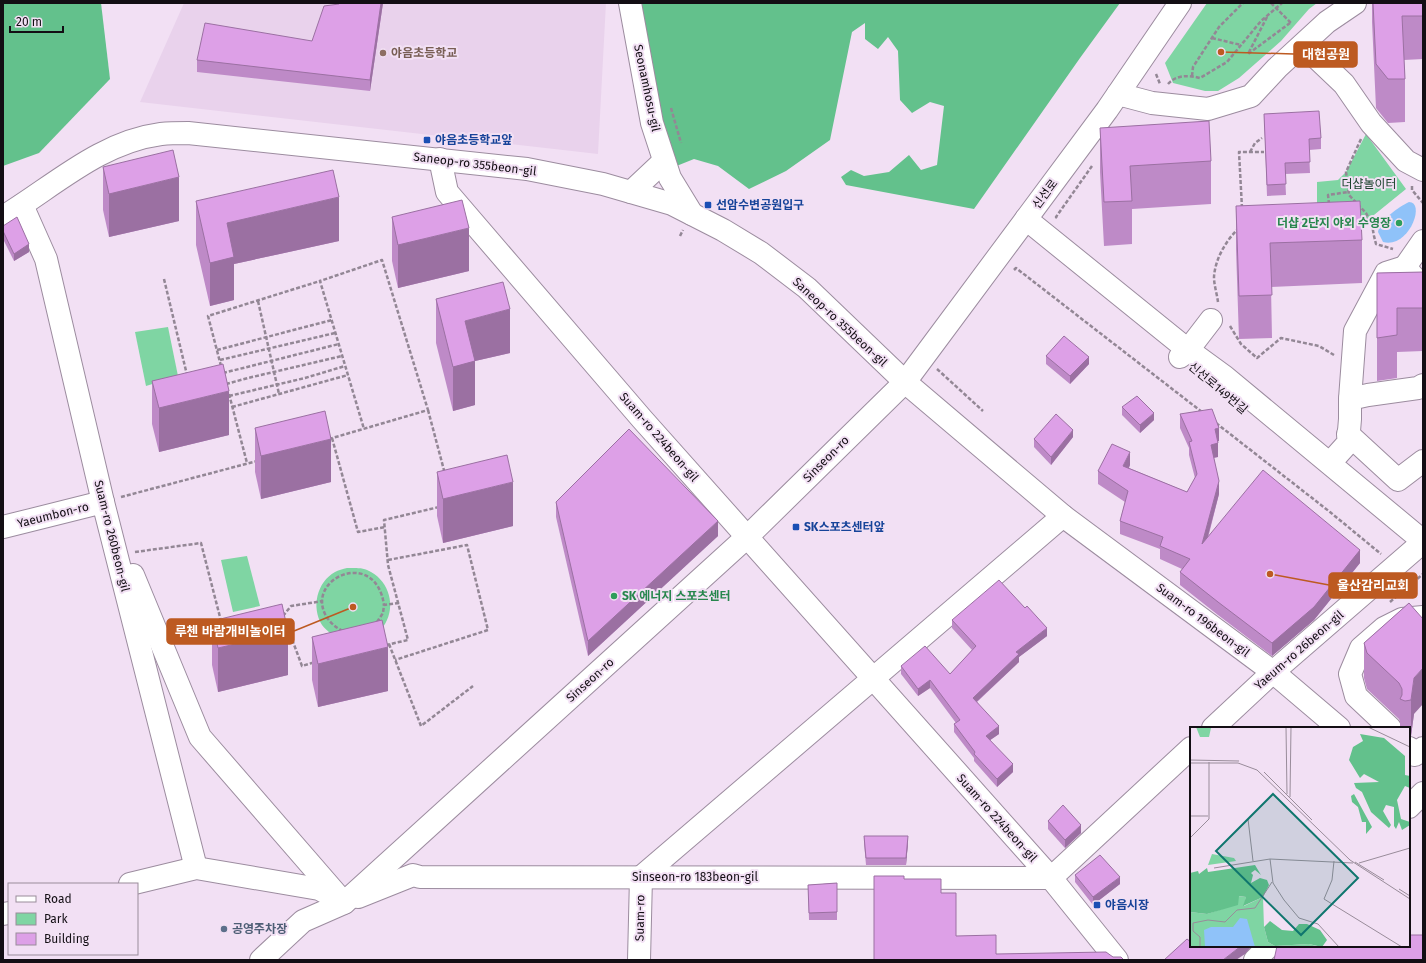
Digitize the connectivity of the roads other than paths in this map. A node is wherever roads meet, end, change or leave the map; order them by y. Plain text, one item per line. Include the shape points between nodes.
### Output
1 (630, 3) edge
2 (1180, 3) edge
3 (1355, 3) edge
4 (1299, 36) junction
5 (1118, 94) junction
6 (440, 159) junction
7 (664, 160) junction
8 (472, 163) junction
9 (1423, 170) edge
10 (447, 192) junction
11 (631, 192) junction
12 (22, 206) junction
13 (692, 214) junction
14 (3, 217) edge
15 (1023, 223) junction
16 (1423, 241) edge
17 (1401, 257) junction
18 (1423, 288) edge
19 (1219, 316) road end
20 (1184, 353) junction
21 (905, 382) junction
22 (1420, 387) edge
23 (1350, 399) junction
24 (1348, 434) junction
25 (1423, 461) edge
26 (1330, 464) junction
27 (103, 502) junction
28 (1064, 516) junction
29 (3, 527) edge
30 (747, 537) junction
31 (1420, 544) edge
32 (1423, 616) edge
33 (1273, 672) junction
34 (873, 680) junction
35 (1214, 727) edge
36 (1338, 727) edge
37 (1389, 727) edge
38 (1423, 748) edge
39 (1190, 749) edge
40 (1410, 749) edge
41 (196, 868) junction
42 (641, 877) junction
43 (1051, 878) junction
44 (134, 883) edge
45 (344, 903) junction
46 (1268, 947) edge
47 (261, 960) edge
48 (639, 960) edge
49 (1117, 960) edge
50 (1255, 960) edge

1 - 7 street, Seonamhosu-gil via 652,123
2 - 5 street, 신선로
3 - 4 street via 1327,22
4 - 5 street via 1277,68 1251,96 1208,109 1152,103
4 - 9 street via 1344,84 1371,123 1406,161
5 - 15 street, 신선로
6 - 8 street, Saneop-ro 355beon-gil
6 - 10 street
6 - 12 street, Saneop-ro 355beon-gil via 188,133 161,134 116,147 78,166
7 - 11 street
7 - 13 street, Seonamhosu-gil via 670,178
8 - 10 street
8 - 11 street, Saneop-ro 355beon-gil via 535,171
10 - 30 street, Suam-ro 224beon-gil
11 - 13 street, Saneop-ro 355beon-gil via 672,204
12 - 14 street, Saneop-ro 355beon-gil
12 - 27 street, Suam-ro 260beon-gil via 46,259
13 - 21 street, Saneop-ro 355beon-gil via 762,253 807,288
15 - 20 street, 신선로149번길
15 - 21 street, 신선로
16 - 17 street
17 - 18 street
17 - 23 street via 1386,273 1355,331
19 - 20 street
20 - 26 street via 1225,377
20 - 31 street, 신선로149번길
21 - 28 street, Suam-ro 196beon-gil
21 - 30 street, Sinseon-ro
22 - 23 street
23 - 24 street
24 - 25 street via 1398,480
24 - 26 street via 1348,443
26 - 31 street
27 - 29 street, Yaeumbon-ro
27 - 41 street, Suam-ro 260beon-gil
27 - 45 street via 200,737
28 - 33 street, Suam-ro 196beon-gil
28 - 34 street
30 - 34 street, Suam-ro 224beon-gil
30 - 45 street, Sinseon-ro
31 - 33 street, Yaeum-ro 26beon-gil
32 - 37 street via 1402,619 1384,628 1362,648 1350,674 1356,696
33 - 35 street, Yaeum-ro 26beon-gil
33 - 36 street, Suam-ro 196beon-gil
34 - 42 street
34 - 43 street, Suam-ro 224beon-gil
38 - 40 street via 1415,755
39 - 43 street
41 - 44 street
41 - 45 street via 319,889
42 - 43 street, Sinseon-ro 183beon-gil
42 - 45 street, Sinseon-ro 183beon-gil via 420,878 413,875
42 - 48 street, Suam-ro
43 - 49 street, Suam-ro 224beon-gil
45 - 47 street, Sinseon-ro via 303,921
46 - 50 street

